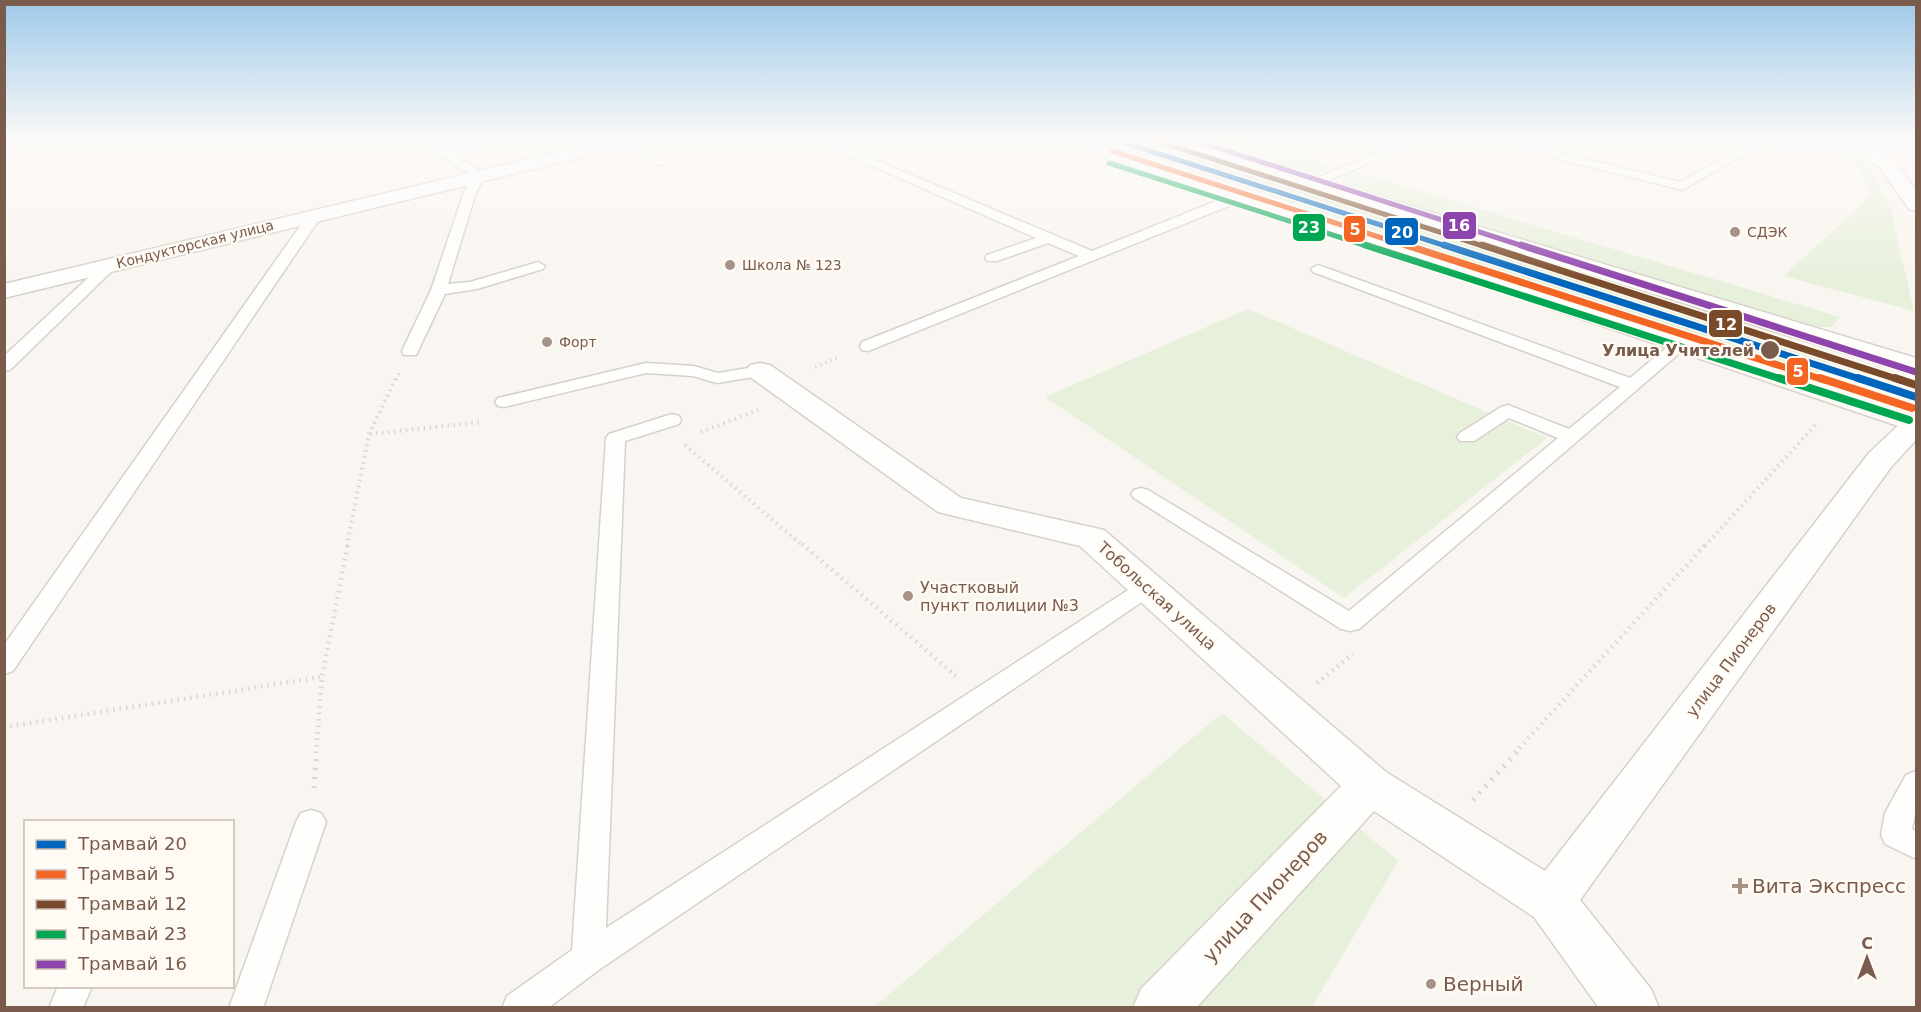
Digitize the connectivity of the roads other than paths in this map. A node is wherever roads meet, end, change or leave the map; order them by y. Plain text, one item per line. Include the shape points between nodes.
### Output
1 (430, 187) edge
2 (473, 187) edge
3 (929, 187) edge
4 (1214, 187) edge
5 (1330, 187) edge
6 (1904, 187) edge
7 (1241, 196) junction
8 (1917, 205) edge
9 (315, 215) junction
10 (1048, 238) junction
11 (1091, 256) junction
12 (993, 258) dead end
13 (110, 265) junction
14 (538, 266) dead end
15 (1318, 269) dead end
16 (439, 290) junction
17 (4, 291) edge
18 (1682, 345) junction
19 (868, 346) dead end
20 (410, 351) road end
21 (4, 366) edge
22 (1917, 367) edge
23 (760, 371) joint
24 (1632, 385) junction
25 (504, 402) dead end
26 (1917, 423) edge
27 (681, 428) road end
28 (1467, 437) dead end
29 (1571, 437) junction
30 (1141, 494) dead end
31 (1147, 588) junction
32 (8, 654) edge
33 (1917, 783) edge
34 (1370, 785) junction
35 (311, 822) road end
36 (1917, 846) edge
37 (1551, 901) junction
38 (588, 958) junction
39 (75, 988) edge
40 (1167, 1006) edge
41 (66, 1008) edge
42 (246, 1008) edge
43 (519, 1008) edge
44 (1632, 1008) edge

1 - 9 street, Кондукторская улица
2 - 16 lane
3 - 10 lane
4 - 7 street
5 - 22 street
6 - 8 street
7 - 11 lane
7 - 18 street
9 - 13 street, Кондукторская улица
9 - 32 lane
10 - 11 lane
10 - 12 lane
11 - 19 lane
13 - 17 street, Кондукторская улица
13 - 21 lane
14 - 16 lane via 472,286
15 - 24 lane
16 - 20 lane
18 - 24 lane
18 - 26 street
23 - 25 lane via 717,378 694,371 646,368
23 - 31 street, Тобольская улица via 950,506 1092,538
24 - 29 lane
26 - 37 street, улица Пионеров via 1880,460
27 - 38 lane via 616,438
28 - 29 lane via 1508,411
29 - 30 lane via 1350,623
31 - 34 street, Тобольская улица
31 - 38 lane
33 - 36 lane via 1900,813 1896,835
34 - 37 street, Тобольская улица
34 - 40 street, улица Пионеров
35 - 42 lane
37 - 44 street
38 - 43 lane
39 - 41 lane

